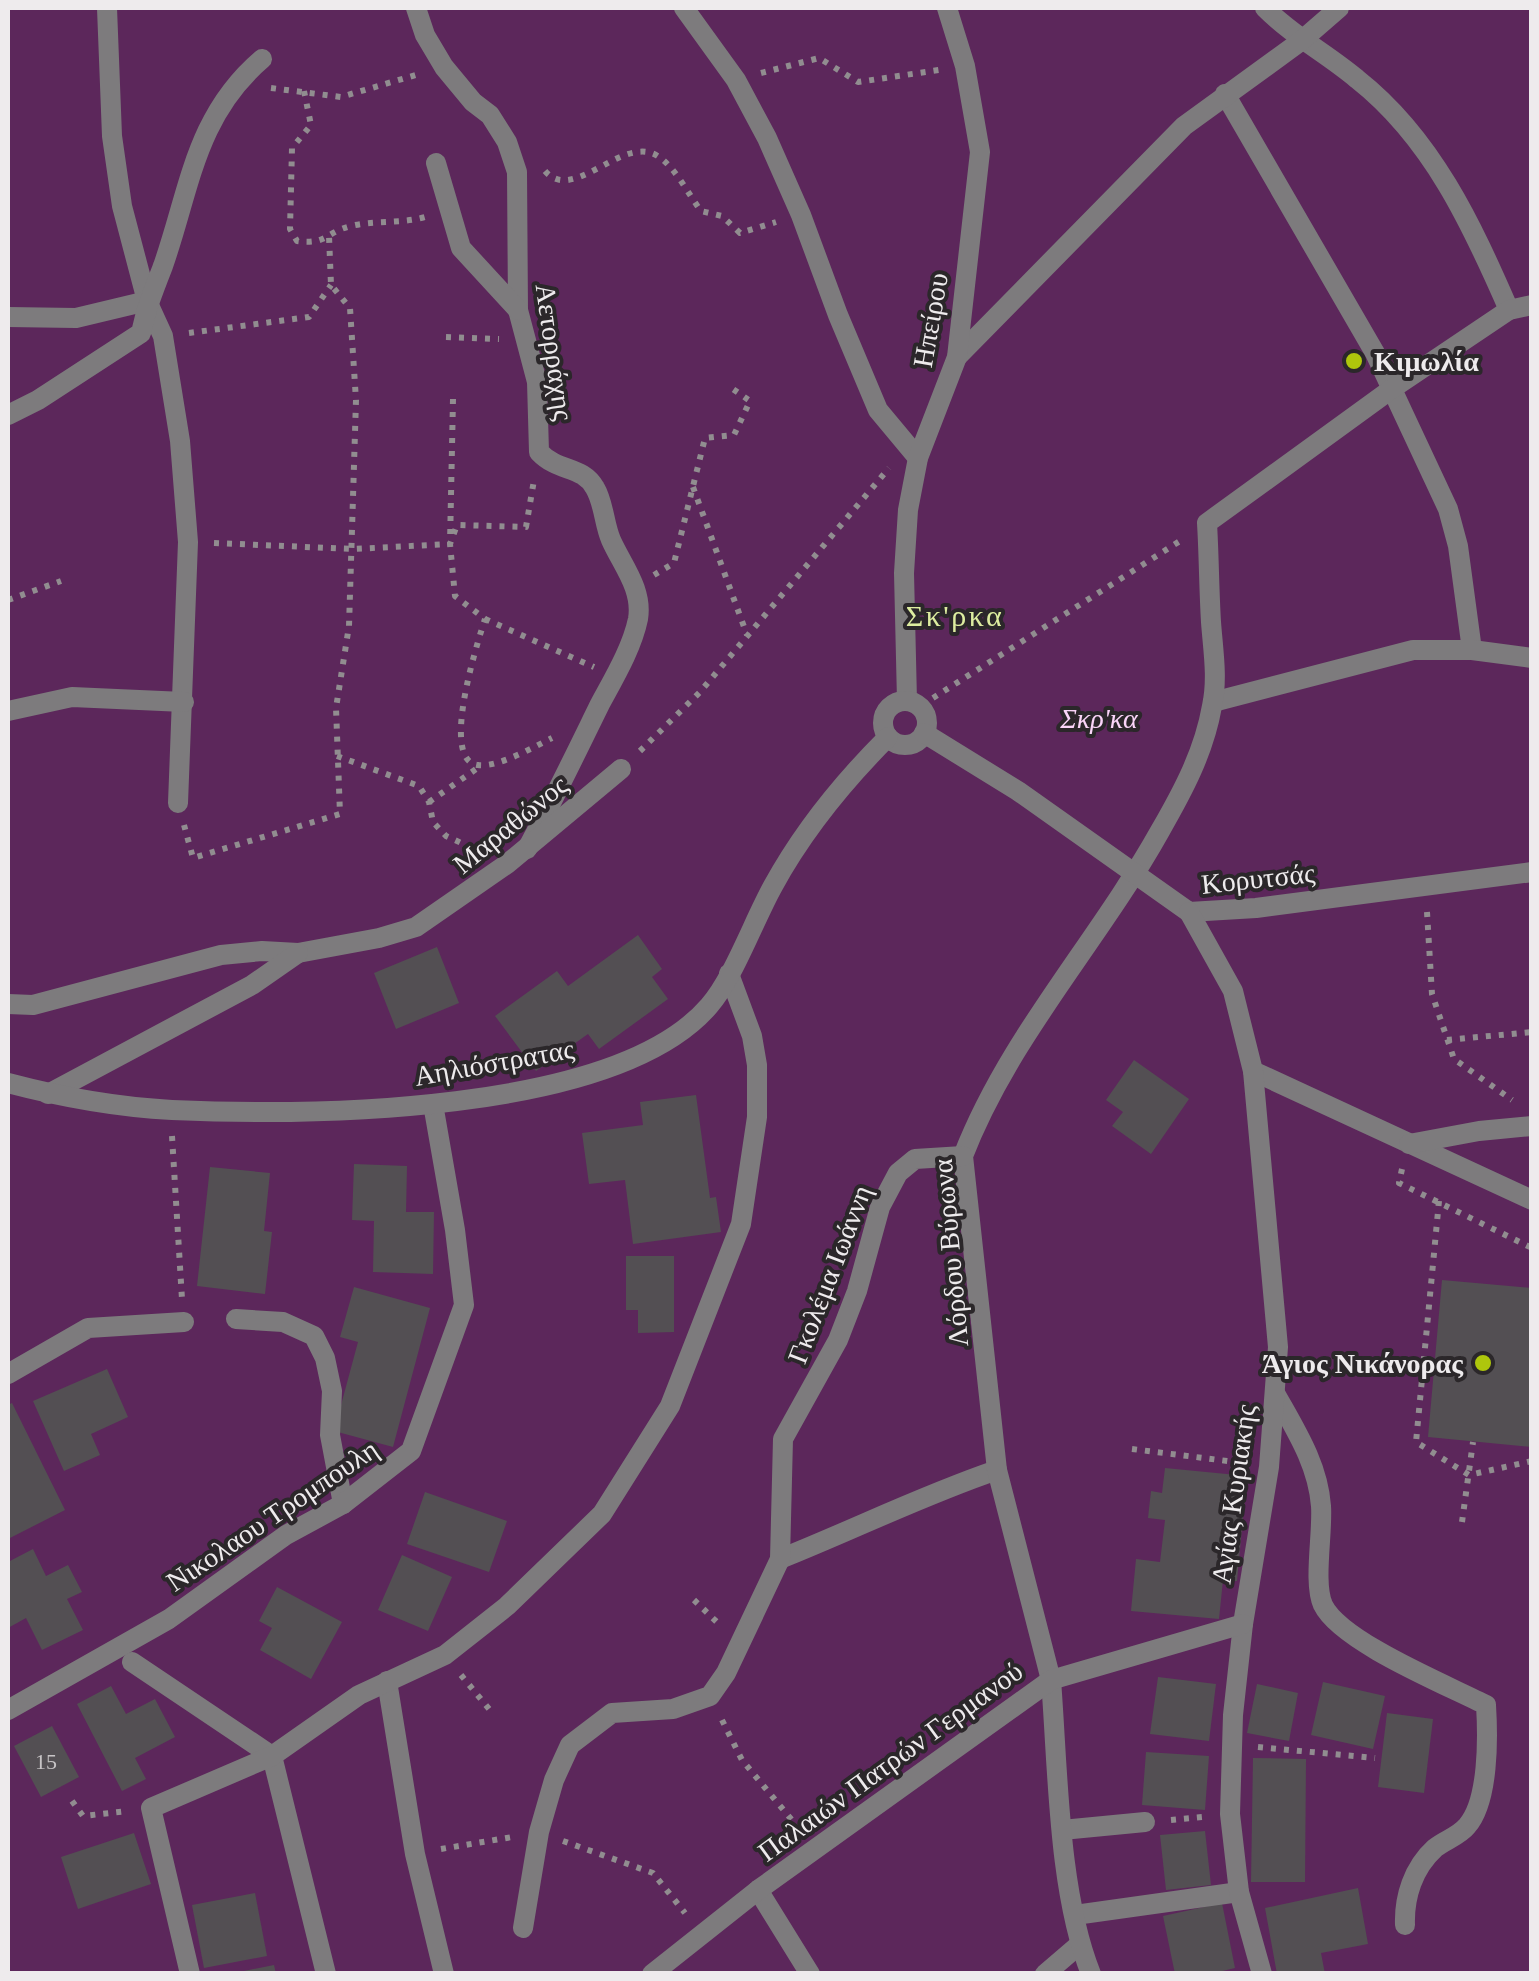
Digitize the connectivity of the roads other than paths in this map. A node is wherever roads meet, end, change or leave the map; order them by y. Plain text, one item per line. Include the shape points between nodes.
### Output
1 (107, 8) edge
2 (416, 8) edge
3 (684, 8) edge
4 (947, 8) edge
5 (1265, 8) edge
6 (1339, 8) edge
7 (1301, 41) junction
8 (255, 65) road end
9 (1225, 94) junction
10 (436, 164) dead end
11 (148, 301) junction
12 (1532, 304) edge
13 (518, 310) junction
14 (1509, 310) junction
15 (8, 317) edge
16 (957, 357) junction
17 (1392, 388) junction
18 (8, 415) edge
19 (918, 458) junction
20 (1472, 650) junction
21 (1532, 658) edge
22 (184, 702) junction
23 (1213, 702) junction
24 (914, 704) junction
25 (8, 711) edge
26 (924, 733) junction
27 (888, 737) junction
28 (621, 769) road end
29 (178, 803) dead end
30 (526, 849) junction
31 (1532, 872) edge
32 (1134, 876) junction
33 (1189, 912) junction
34 (298, 953) junction
35 (730, 974) junction
36 (8, 1004) edge
37 (1253, 1072) junction
38 (8, 1083) edge
39 (48, 1094) junction
40 (433, 1104) junction
41 (1523, 1127) edge
42 (1409, 1144) junction
43 (964, 1156) junction
44 (1532, 1200) edge
45 (236, 1319) dead end
46 (184, 1322) road end
47 (8, 1374) edge
48 (1275, 1393) junction
49 (997, 1470) junction
50 (343, 1504) junction
51 (780, 1558) junction
52 (1243, 1624) junction
53 (132, 1662) dead end
54 (1052, 1680) junction
55 (387, 1681) junction
56 (8, 1710) edge
57 (272, 1756) junction
58 (1145, 1822) road end
59 (1062, 1830) junction
60 (758, 1890) junction
61 (1239, 1892) junction
62 (1075, 1915) junction
63 (1404, 1926) dead end
64 (523, 1928) dead end
65 (1080, 1944) junction
66 (190, 1974) edge
67 (326, 1974) edge
68 (444, 1974) edge
69 (652, 1974) edge
70 (810, 1974) edge
71 (1045, 1974) edge
72 (1092, 1974) edge
73 (1262, 1974) edge

1 - 11 street via 112,136 122,206
2 - 13 street, Αετορράχης via 444,67 507,142 517,172
3 - 19 street via 736,80 801,214 878,410
4 - 16 street, Ηπείρου via 980,152
5 - 7 street
6 - 7 street
7 - 9 street
7 - 14 street via 1356,78 1424,150 1453,191
8 - 11 street via 214,117 194,158
9 - 16 street via 1146,163
9 - 17 street
10 - 13 street via 462,248
11 - 15 street via 76,318
11 - 18 street via 141,333
11 - 22 street via 163,336 180,441 188,542
12 - 14 street
13 - 30 street, Αετορράχης via 536,382 539,452 552,466 579,471 595,487 611,541 635,588 638,617
14 - 17 street
16 - 19 street, Ηπείρου
17 - 20 street via 1448,509
17 - 23 street, Λόρδου Βύρωνα via 1208,524
19 - 24 street, Ηπείρου via 904,573
20 - 21 street
20 - 23 street via 1413,650
22 - 25 street via 72,698
22 - 29 street
23 - 32 street, Λόρδου Βύρωνα via 1194,768
24 - 26 street via 926,714
24 - 27 street via 888,709
26 - 27 street via 911,744
26 - 32 street, Κορυτσάς
27 - 35 street, Αηλιόστρατας via 810,828
28 - 30 street, Μαραθώνος
30 - 34 street, Μαραθώνος via 416,927
31 - 33 street, Κορυτσάς
32 - 33 street, Κορυτσάς
32 - 43 street, Λόρδου Βύρωνα via 999,1076
33 - 37 street, Αγίας Κυριακής via 1232,991
34 - 36 street, Μαραθώνος via 221,955 33,1005
34 - 39 street via 252,985
35 - 40 street, Αηλιόστρατας via 710,1006 677,1036 625,1062 544,1087
35 - 55 street via 757,1065 751,1165 742,1224 681,1380 640,1459 562,1556 445,1655
37 - 42 street
37 - 48 street, Αγίας Κυριακής via 1278,1347
38 - 39 street, Αηλιόστρατας
39 - 40 street, Αηλιόστρατας via 170,1110
40 - 50 street, Νικολαου Τρομπουλη via 464,1305 411,1451
41 - 42 street
42 - 44 street
43 - 49 street, Λόρδου Βύρωνα
43 - 51 street, Γκολέμα Ιωάννη via 915,1159 898,1173 880,1207 838,1340 783,1438
45 - 50 street via 283,1322 314,1336 332,1390 330,1436
46 - 47 street via 88,1328
48 - 52 street, Αγίας Κυριακής
48 - 63 street via 1313,1463 1324,1606 1350,1634 1486,1705 1488,1744 1476,1811 1466,1828 1434,1849 1412,1881
49 - 51 street
49 - 54 street, Λόρδου Βύρωνα
50 - 56 street, Νικολαου Τρομπουλη via 286,1535 169,1620
51 - 64 street, Γκολέμα Ιωάννη via 710,1696 674,1708 612,1713 570,1746 539,1832
52 - 54 street, Παλαιών Πατρών Γερμανού
52 - 61 street, Αγίας Κυριακής via 1230,1814
53 - 57 street
54 - 59 street, Λόρδου Βύρωνα
54 - 60 street, Παλαιών Πατρών Γερμανού
55 - 57 street
55 - 68 street via 415,1854
57 - 66 street via 151,1808
57 - 67 street
58 - 59 street
59 - 62 street, Λόρδου Βύρωνα
60 - 69 street, Παλαιών Πατρών Γερμανού
60 - 70 street
61 - 62 street
61 - 73 street, Αγίας Κυριακής
62 - 65 street, Λόρδου Βύρωνα
65 - 71 street
65 - 72 street, Λόρδου Βύρωνα

